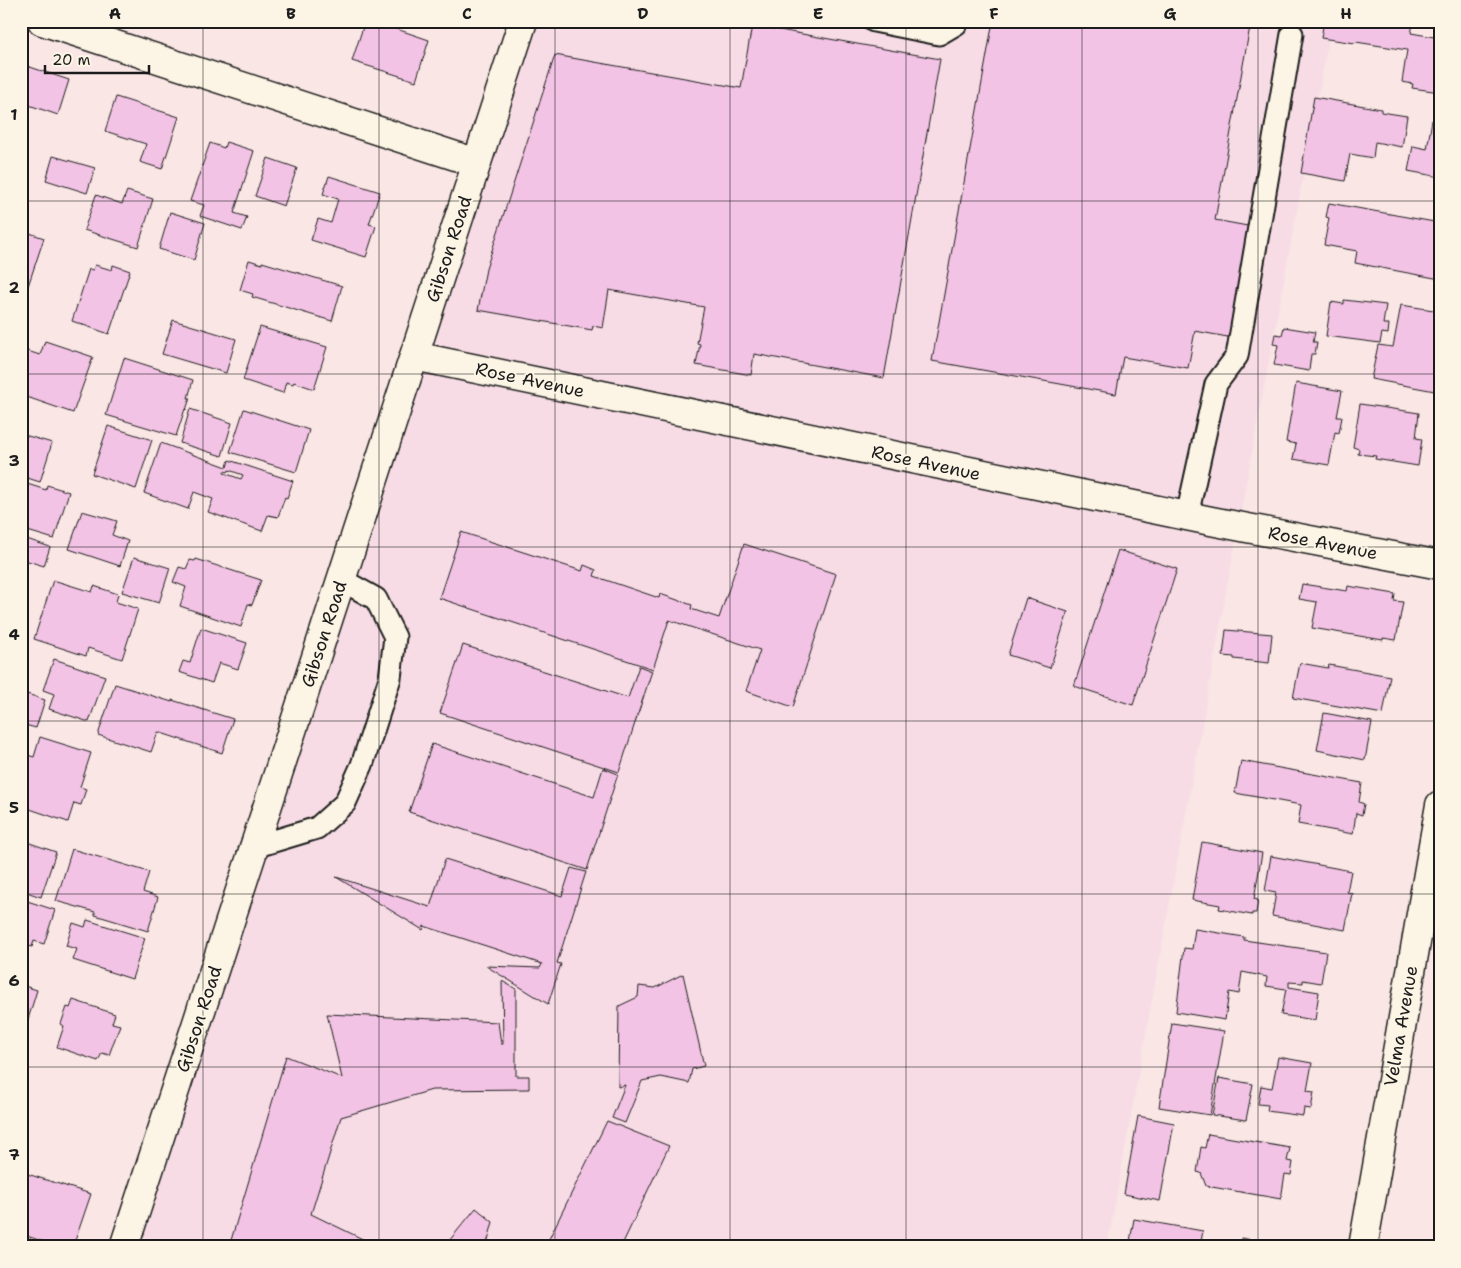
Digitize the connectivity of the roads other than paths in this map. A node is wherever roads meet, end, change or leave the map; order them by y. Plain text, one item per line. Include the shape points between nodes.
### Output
1 (42, 21) edge
2 (523, 21) edge
3 (874, 21) edge
4 (956, 21) edge
5 (1292, 34) dead end
6 (477, 163) junction
7 (414, 356) junction
8 (1187, 516) junction
9 (1440, 565) edge
10 (342, 580) junction
11 (1440, 805) edge
12 (254, 847) junction
13 (124, 1247) edge
14 (1363, 1247) edge

1 - 6 street
2 - 6 street, Gibson Road
3 - 4 lane via 939,34
5 - 8 lane via 1237,356 1216,384
6 - 7 street, Gibson Road
7 - 8 street, Rose Avenue
7 - 10 street, Gibson Road
8 - 9 street, Rose Avenue
10 - 12 street, Gibson Road
10 - 12 lane via 376,599 395,636 390,678 362,766 345,803 317,828
11 - 14 street, Velma Avenue
12 - 13 street, Gibson Road

